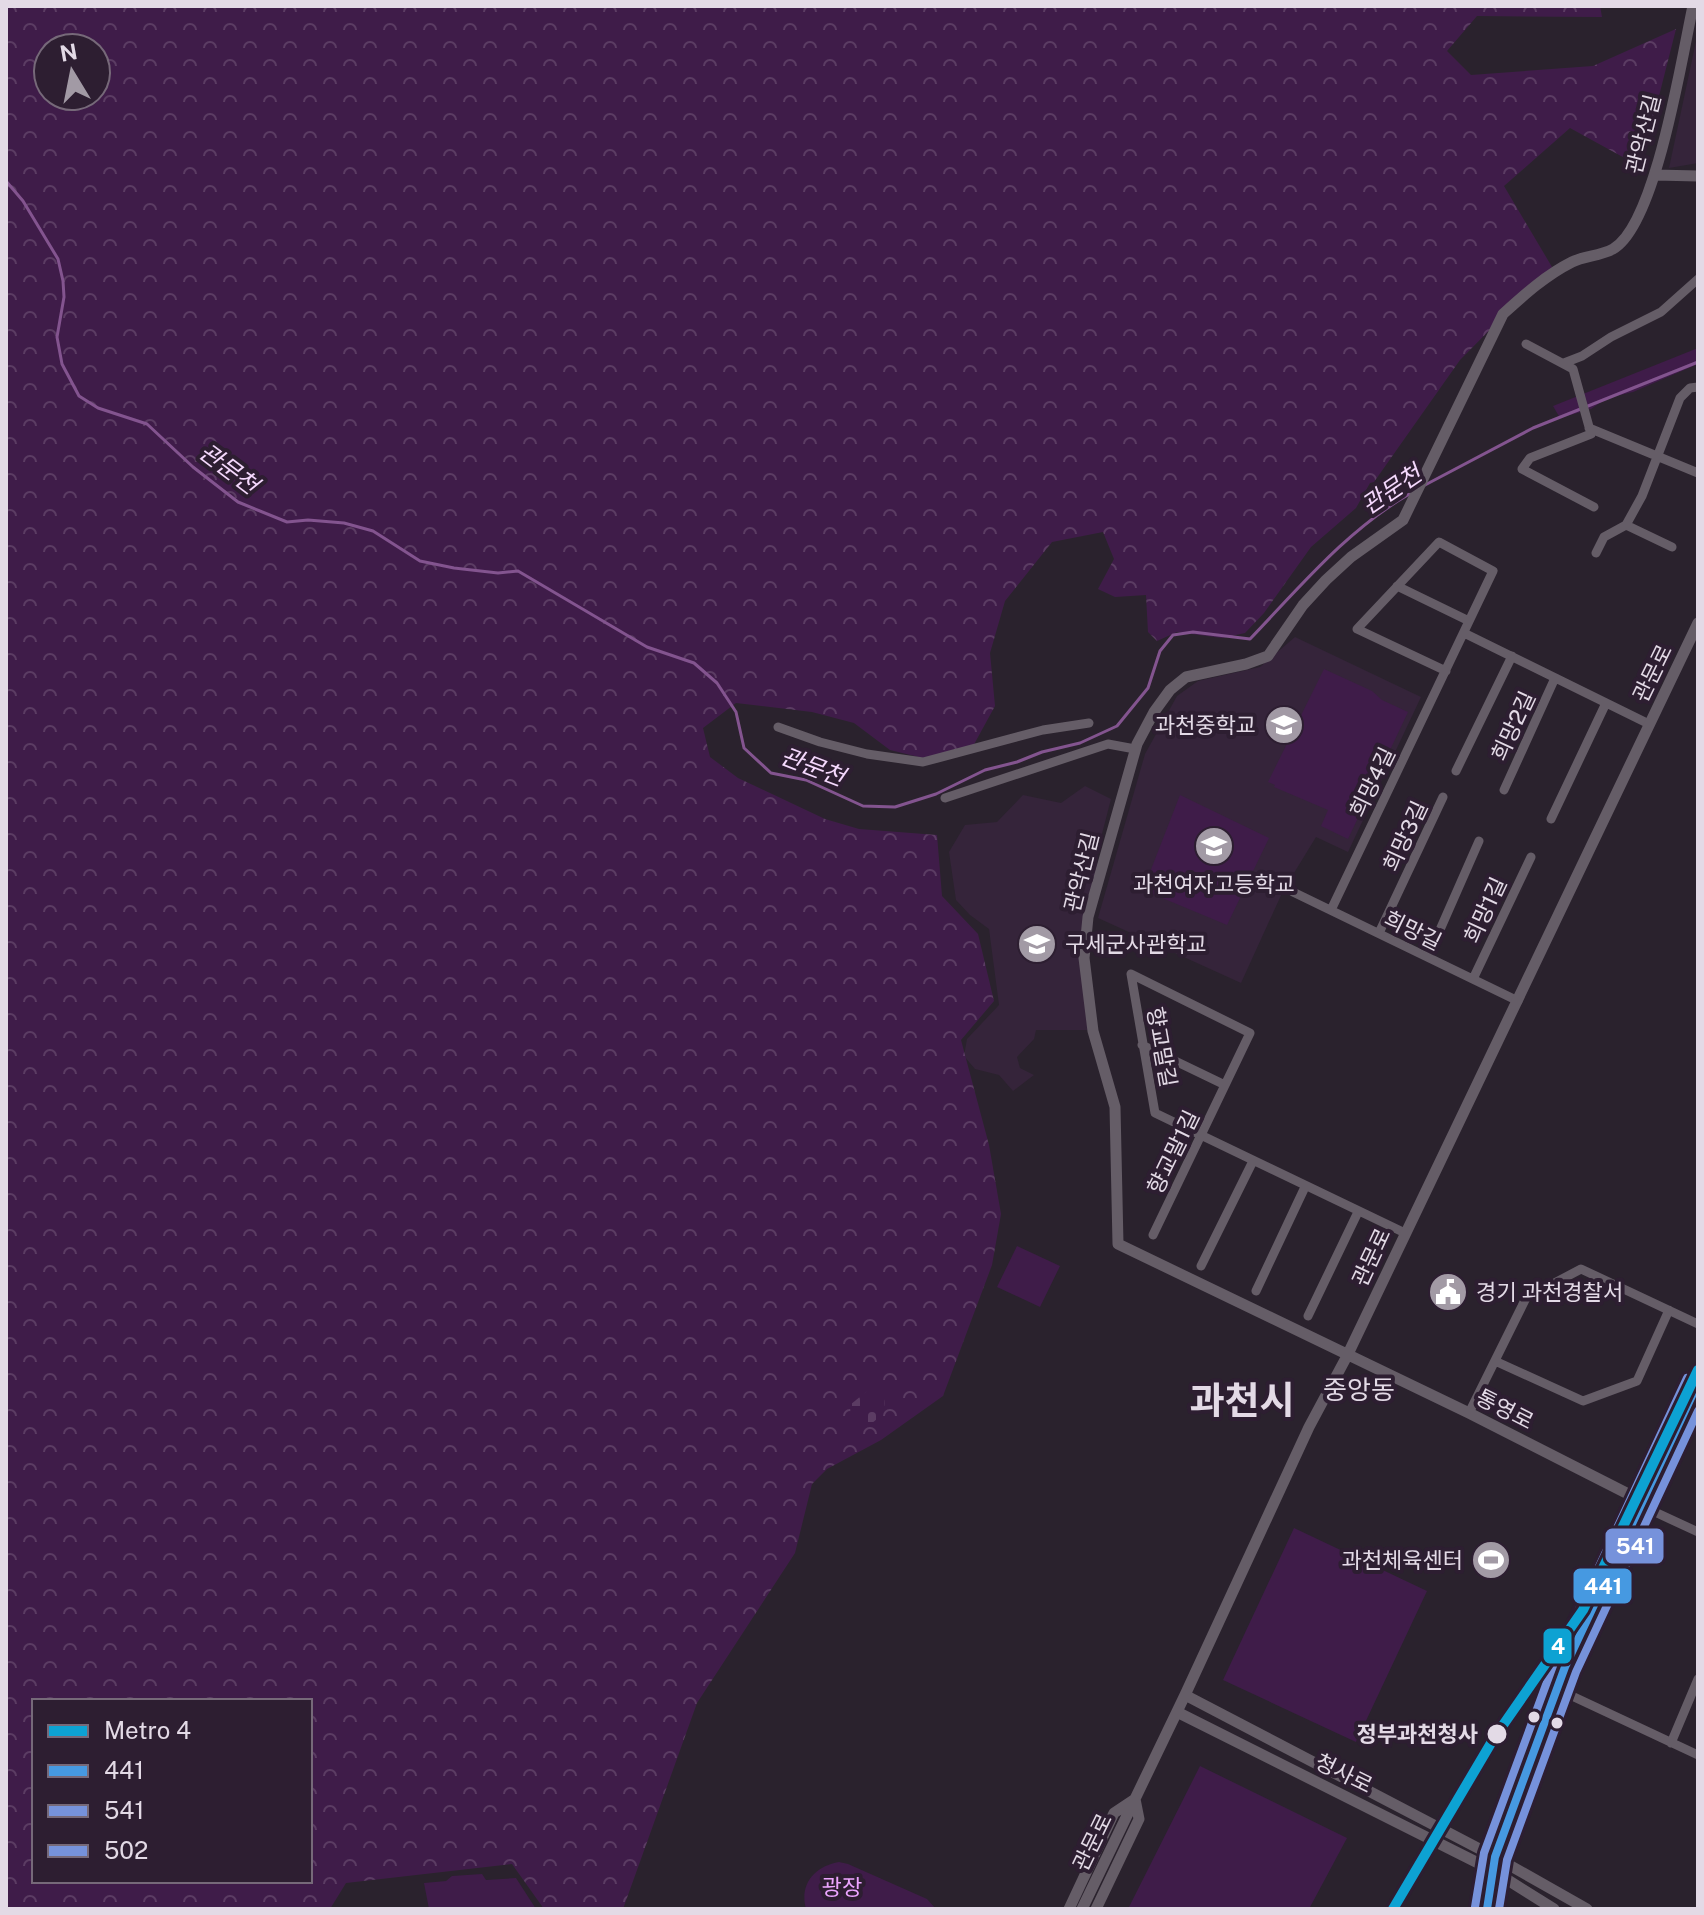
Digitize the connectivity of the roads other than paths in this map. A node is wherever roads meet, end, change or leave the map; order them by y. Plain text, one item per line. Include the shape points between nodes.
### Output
1 (1693, 6) edge
2 (1655, 175) junction
3 (1698, 176) edge
4 (1698, 279) edge
5 (1526, 344) dead end
6 (1564, 363) junction
7 (1698, 387) edge
8 (1589, 428) junction
9 (1658, 456) junction
10 (1698, 473) edge
11 (1594, 507) dead end
12 (1626, 525) junction
13 (1672, 547) dead end
14 (1596, 553) dead end
15 (1397, 586) junction
16 (1469, 621) junction
17 (1698, 623) edge
18 (1464, 633) junction
19 (1512, 656) junction
20 (1446, 671) junction
21 (1555, 678) junction
22 (1606, 703) junction
23 (1089, 723) dead end
24 (1649, 724) junction
25 (778, 727) dead end
26 (1135, 749) junction
27 (1456, 771) dead end
28 (1504, 790) dead end
29 (1443, 797) dead end
30 (945, 798) dead end
31 (1551, 819) dead end
32 (1479, 841) dead end
33 (1531, 857) dead end
34 (1293, 892) dead end
35 (1331, 910) junction
36 (1379, 933) junction
37 (1428, 957) junction
38 (1131, 974) joint
39 (1473, 979) junction
40 (1518, 1001) junction
41 (1142, 1045) junction
42 (1225, 1085) junction
43 (1200, 1136) junction
44 (1253, 1161) junction
45 (1305, 1187) junction
46 (1358, 1212) junction
47 (1405, 1233) junction
48 (1153, 1235) dead end
49 (1201, 1266) dead end
50 (1256, 1291) dead end
51 (1669, 1310) junction
52 (1308, 1316) dead end
53 (1698, 1324) edge
54 (1347, 1356) junction
55 (1495, 1361) junction
56 (1698, 1383) edge
57 (1695, 1396) edge
58 (1469, 1413) junction
59 (1643, 1504) junction
60 (1698, 1532) edge
61 (1698, 1679) edge
62 (1557, 1689) junction
63 (1185, 1695) junction
64 (1177, 1712) junction
65 (1671, 1743) junction
66 (1698, 1755) edge
67 (1135, 1799) junction
68 (1495, 1857) junction
69 (1492, 1870) junction
70 (1069, 1909) edge
71 (1082, 1909) edge
72 (1096, 1909) edge
73 (1487, 1909) edge
74 (1554, 1909) edge
75 (1587, 1909) edge

1 - 2 street, 관악산길
2 - 3 street
2 - 26 street, 관악산길 via 1630,231 1614,248 1572,261 1503,314 1403,520 1351,557 1303,605 1268,656 1186,677 1170,690
4 - 6 street via 1661,312
5 - 6 street
6 - 8 street via 1573,369
7 - 9 street via 1680,398
8 - 9 street
8 - 11 street via 1591,434 1530,458 1522,469
9 - 10 street
9 - 12 street
12 - 13 street
12 - 14 street via 1604,537
15 - 16 street
15 - 16 street, 희망4길 via 1439,542 1493,571
15 - 20 street, 희망4길 via 1357,629
16 - 18 street, 희망4길
17 - 24 street, 관문로
18 - 19 street
18 - 20 street, 희망4길
19 - 21 street
19 - 27 street
20 - 35 street, 희망4길
21 - 22 street
21 - 28 street, 희망2길
22 - 24 street
22 - 31 street
23 - 25 street via 923,762 867,754
24 - 40 street, 관문로
26 - 30 street via 1108,744
26 - 54 street, 관악산길 via 1088,917 1084,958 1093,1031 1115,1107 1118,1244
29 - 36 street, 희망3길
32 - 37 street
33 - 39 street, 희망1길
34 - 35 street, 희망길
35 - 36 street, 희망길
36 - 37 street, 희망길
37 - 39 street, 희망길
38 - 41 street, 향교말길
38 - 42 street, 향교말1길 via 1250,1033
39 - 40 street, 희망길
40 - 47 street, 관문로
41 - 42 street
41 - 43 street, 향교말길 via 1155,1113
42 - 43 street, 향교말1길
43 - 44 street, 향교말길
43 - 48 street, 향교말1길
44 - 45 street, 향교말길
44 - 49 street
45 - 46 street, 향교말길
45 - 50 street
46 - 47 street, 향교말길
46 - 52 street
47 - 54 street, 관문로
51 - 53 street
51 - 55 street via 1581,1269 1526,1298
51 - 55 street via 1637,1381 1583,1401
54 - 58 street, 통영로
54 - 63 street, 관문로
55 - 58 street
56 - 57 street
57 - 59 street
58 - 59 street, 통영로
59 - 60 street
59 - 62 street
61 - 65 street
62 - 65 street
62 - 68 street
63 - 64 street, 관문로
63 - 68 street, 청사로
64 - 67 street, 관문로
64 - 69 street, 청사로
65 - 66 street
67 - 70 street via 1114,1813
67 - 71 street, 관문로
67 - 72 street via 1139,1819
68 - 69 street
68 - 75 street, 청사로
69 - 73 street
69 - 74 street, 청사로

